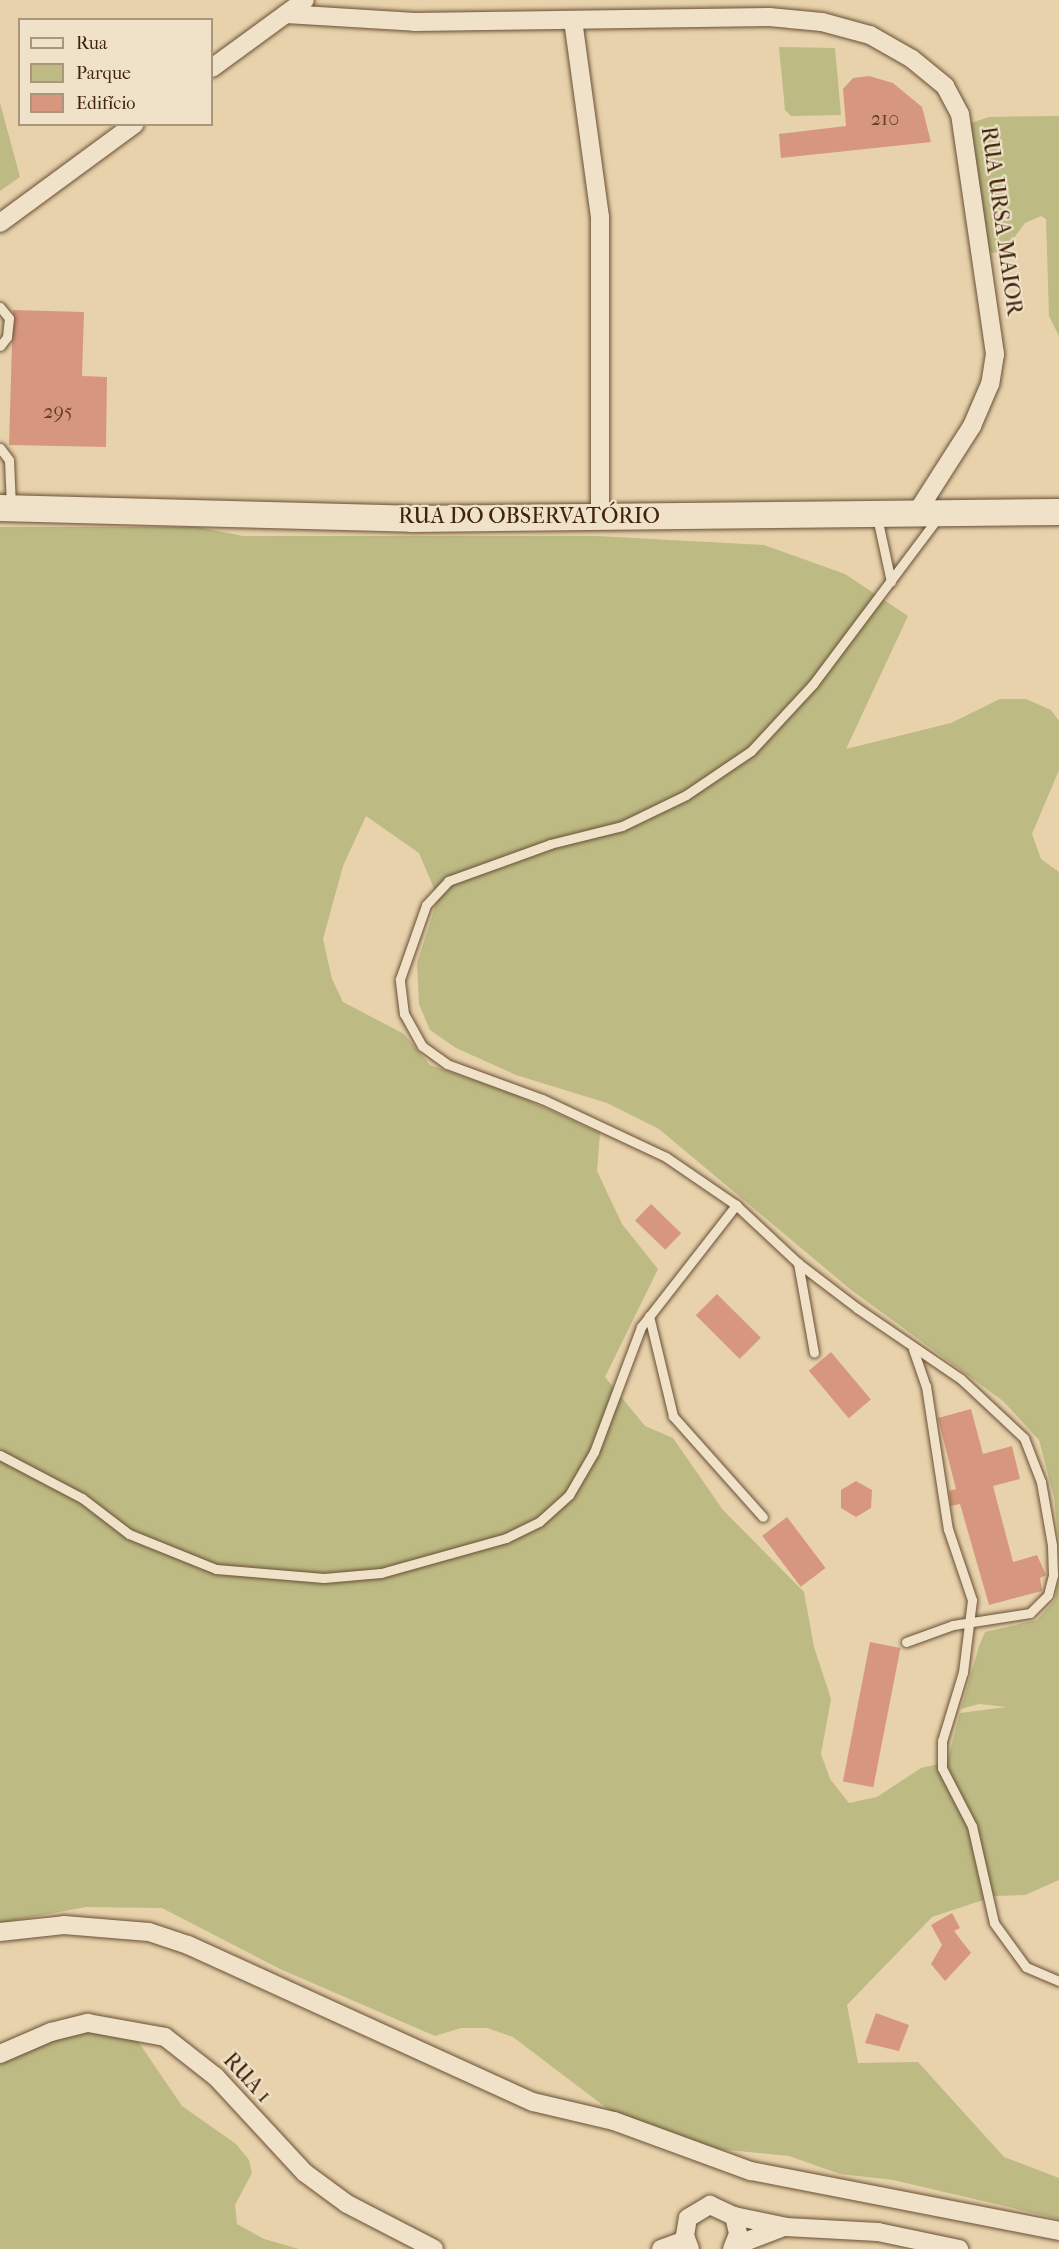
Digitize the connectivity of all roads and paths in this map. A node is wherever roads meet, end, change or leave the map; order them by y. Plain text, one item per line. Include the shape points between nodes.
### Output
1 (305, 0) edge
2 (286, 14) junction
3 (327, 20) junction
4 (573, 20) junction
5 (213, 68) edge
6 (132, 126) edge
7 (0, 223) edge
8 (0, 307) edge
9 (0, 346) edge
10 (0, 448) edge
11 (5, 508) edge
12 (1059, 512) edge
13 (876, 514) junction
14 (941, 514) junction
15 (915, 515) junction
16 (600, 516) junction
17 (891, 582) junction
18 (736, 1205) junction
19 (798, 1263) junction
20 (649, 1316) junction
21 (913, 1349) junction
22 (814, 1353) dead end
23 (0, 1455) edge
24 (763, 1517) dead end
25 (968, 1625) junction
26 (906, 1642) dead end
27 (0, 1932) edge
28 (1059, 1981) edge
29 (0, 2054) edge
30 (734, 2216) junction
31 (786, 2227) junction
32 (1059, 2231) edge
33 (688, 2245) edge
34 (733, 2247) edge
35 (434, 2249) edge
36 (662, 2249) edge
37 (959, 2249) edge

1 - 2 street
1 - 3 street
2 - 3 street, RUA URSA MAIOR
2 - 5 street
3 - 4 street, RUA URSA MAIOR
4 - 15 street, RUA URSA MAIOR via 769,16 822,22 870,35 912,59 945,86 960,114 969,152 994,354 990,384 972,426
4 - 16 street via 600,217
6 - 7 street
8 - 9 lane via 9,318 7,337
10 - 11 lane via 9,460
11 - 16 street, RUA DO OBSERVATÓRIO via 412,519
12 - 14 street, RUA DO OBSERVATÓRIO
13 - 15 street, RUA DO OBSERVATÓRIO
13 - 16 street, RUA DO OBSERVATÓRIO
13 - 17 lane
14 - 15 street, RUA DO OBSERVATÓRIO
14 - 17 lane
17 - 18 lane via 861,615 813,684 751,752 686,795 622,826 550,844 448,881 426,905 400,980 409,1026 422,1046 447,1064 622,1134 666,1157
18 - 19 lane
18 - 20 lane
19 - 21 lane
19 - 22 lane
20 - 23 lane via 626,1359 594,1452 569,1495 539,1522 506,1538 381,1574 324,1578 216,1569 129,1534 82,1498
20 - 24 lane via 674,1416
21 - 25 lane via 926,1386 948,1529 972,1600
21 - 25 lane via 961,1379 1016,1428 1030,1449 1041,1482 1052,1545 1053,1575 1048,1595 1030,1613
25 - 26 lane via 953,1625
25 - 28 lane via 963,1672 942,1741 942,1768 972,1826 994,1923 1026,1967
27 - 32 street via 64,1925 149,1932 188,1945 533,2102 614,2121 751,2171
29 - 35 street, RUA 1 via 51,2032 88,2023 118,2024 165,2037 216,2077 304,2173 347,2204
30 - 31 street
30 - 33 street via 719,2206 701,2207 688,2218
30 - 34 street via 738,2234
31 - 34 street
31 - 37 street via 878,2232
33 - 36 street

